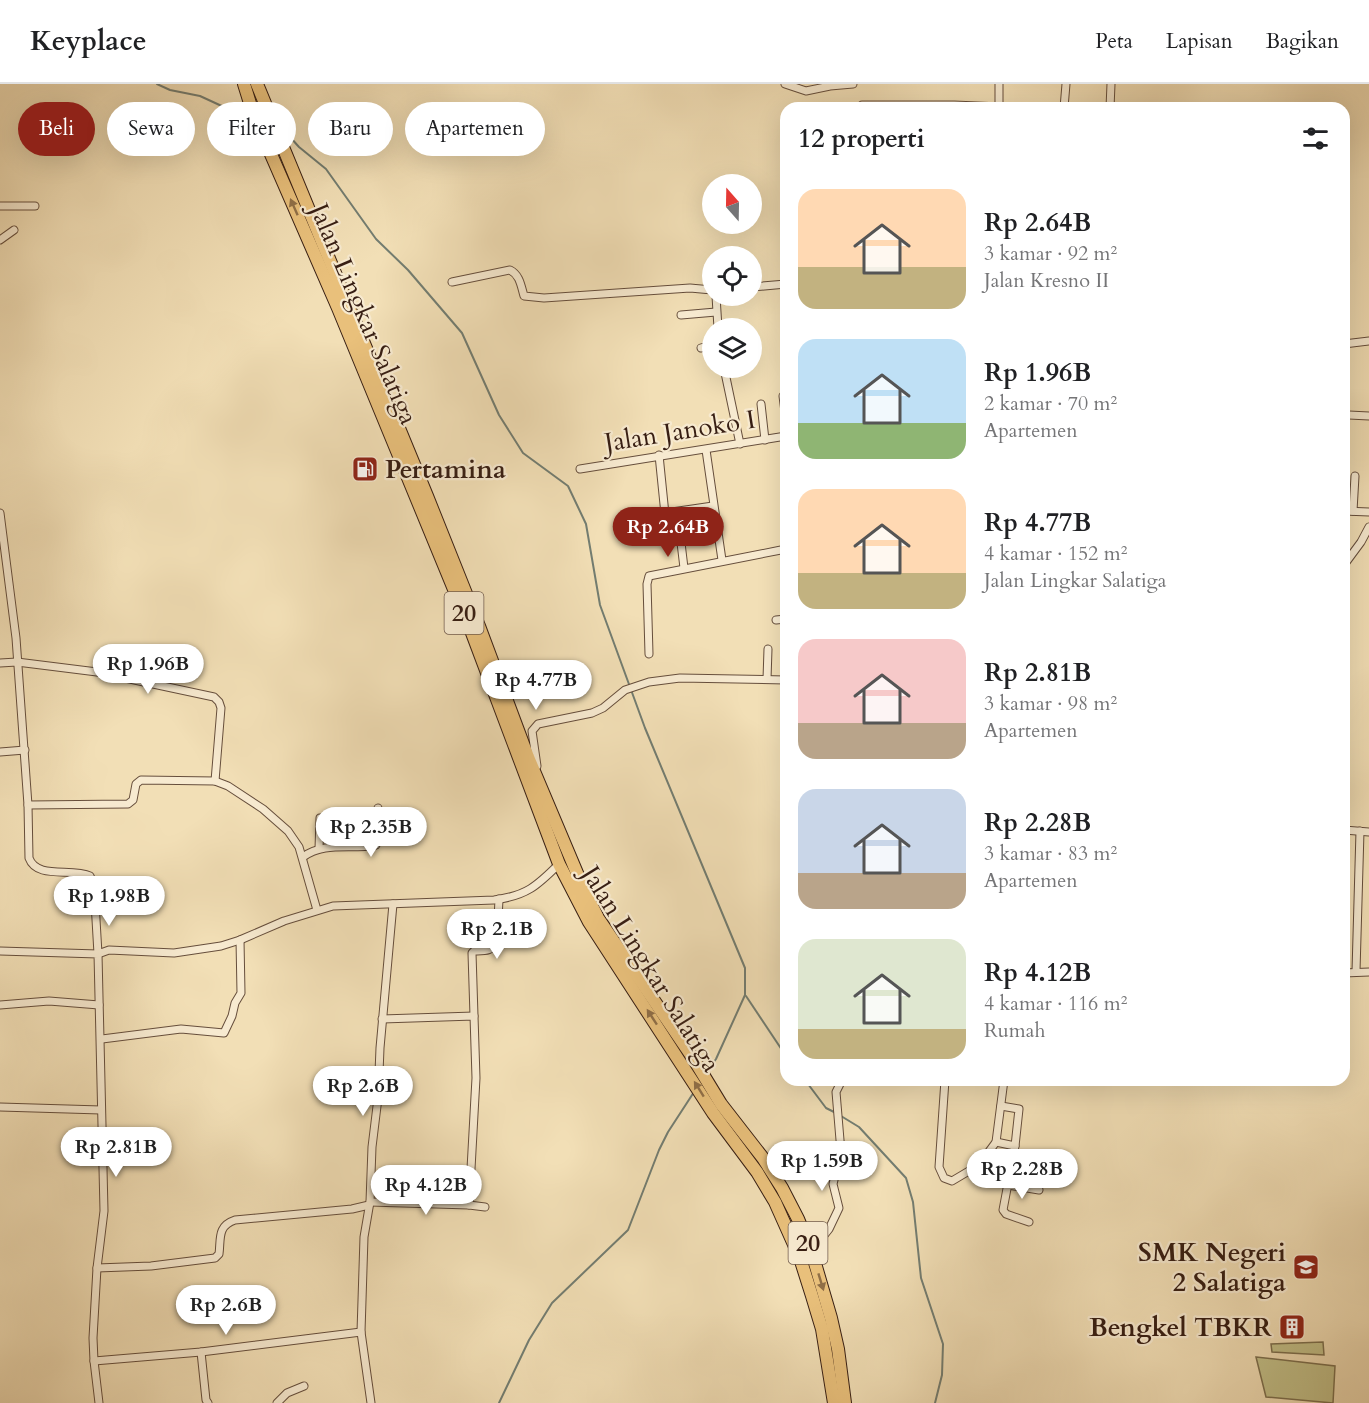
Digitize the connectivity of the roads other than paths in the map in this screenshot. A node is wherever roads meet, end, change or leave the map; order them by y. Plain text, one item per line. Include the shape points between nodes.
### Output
1 (244, 84) edge
2 (257, 84) edge
3 (786, 84) edge
4 (853, 84) edge
5 (999, 84) edge
6 (1066, 84) edge
7 (1111, 84) edge
8 (999, 102) edge
9 (1064, 102) edge
10 (1110, 102) edge
11 (0, 206) edge
12 (35, 206) dead end
13 (14, 230) dead end
14 (0, 240) edge
15 (452, 282) dead end
16 (780, 285) edge
17 (762, 286) edge
18 (702, 289) edge
19 (716, 306) edge
20 (716, 312) junction
21 (681, 315) dead end
22 (717, 318) edge
23 (1369, 341) edge
24 (1350, 343) edge
25 (726, 378) edge
26 (760, 404) dead end
27 (1350, 415) edge
28 (1369, 416) edge
29 (780, 437) edge
30 (765, 440) junction
31 (740, 444) junction
32 (706, 450) junction
33 (659, 455) junction
34 (580, 468) dead end
35 (1355, 476) dead end
36 (713, 506) junction
37 (1353, 511) joint
38 (1369, 512) edge
39 (0, 513) edge
40 (664, 513) junction
41 (1369, 527) edge
42 (780, 550) edge
43 (1350, 556) edge
44 (722, 560) junction
45 (684, 567) junction
46 (776, 620) dead end
47 (780, 620) edge
48 (768, 649) dead end
49 (649, 654) dead end
50 (17, 662) junction
51 (0, 663) edge
52 (767, 679) junction
53 (780, 680) edge
54 (24, 750) junction
55 (0, 752) edge
56 (215, 781) junction
57 (536, 791) junction
58 (28, 805) junction
59 (1350, 830) edge
60 (1360, 831) junction
61 (553, 832) junction
62 (1369, 832) edge
63 (319, 849) junction
64 (303, 857) junction
65 (560, 864) junction
66 (499, 899) junction
67 (393, 904) junction
68 (317, 910) junction
69 (240, 940) junction
70 (0, 951) edge
71 (98, 954) junction
72 (1356, 971) junction
73 (1350, 972) edge
74 (1369, 972) edge
75 (0, 1005) edge
76 (99, 1005) junction
77 (474, 1016) junction
78 (382, 1019) junction
79 (102, 1039) junction
80 (688, 1062) junction
81 (838, 1086) edge
82 (945, 1086) edge
83 (1003, 1086) edge
84 (1001, 1106) junction
85 (0, 1107) edge
86 (100, 1110) junction
87 (996, 1142) junction
88 (1015, 1146) junction
89 (1008, 1185) junction
90 (1039, 1190) dead end
91 (369, 1204) junction
92 (469, 1205) junction
93 (485, 1207) dead end
94 (1029, 1222) dead end
95 (806, 1255) junction
96 (98, 1268) junction
97 (361, 1332) junction
98 (201, 1352) junction
99 (94, 1361) junction
100 (304, 1386) dead end
101 (99, 1403) edge
102 (208, 1403) edge
103 (277, 1403) edge
104 (371, 1403) edge
105 (834, 1403) edge
106 (845, 1403) edge

57 -> 1 highway, Jalan Lingkar Salatiga / 20
2 - 57 highway, Jalan Lingkar Salatiga / 20 via 479,626
3 - 4 street via 806,91
5 - 8 street
6 - 9 street
7 - 10 street
11 - 12 street
13 - 14 street
15 - 18 street via 510,270 516,273 524,296 528,297
16 - 17 street
19 - 20 street
20 - 21 street
20 - 22 street
23 - 24 street
25 - 31 street
26 - 30 street
27 - 28 street
29 - 30 street, Jalan Janoko I
30 - 31 street, Jalan Janoko I
31 - 32 street, Jalan Janoko I
32 - 33 street, Jalan Janoko I
32 - 36 street
33 - 34 street, Jalan Janoko I
33 - 40 street
35 - 37 street
36 - 40 street
36 - 44 street
37 - 38 street
39 - 50 street
40 - 45 street via 668,526 678,526
41 - 43 street
42 - 44 street
44 - 45 street
45 - 49 street via 652,574 647,579
46 - 47 street
48 - 52 street
50 - 51 street
50 - 54 street
50 - 56 street via 97,672 214,697 221,708
52 - 53 street
52 - 57 street via 680,678 635,685 592,713 538,724 532,730
54 - 55 street
54 - 58 street
56 - 58 street via 139,781 132,801 126,805
56 - 64 street via 235,790 276,820 294,839
57 - 61 highway, Jalan Lingkar Salatiga / 20
58 - 71 street via 31,863 38,870 81,873 93,880
59 - 60 street
60 - 62 street
60 - 72 street
61 - 65 highway, Jalan Lingkar Salatiga / 20
61 - 80 highway, Jalan Lingkar Salatiga / 20 via 598,918
63 - 63 street via 376,845 378,812 320,818
63 - 64 street
64 - 68 street
65 - 66 street via 527,892
80 -> 65 highway, Jalan Lingkar Salatiga / 20 via 589,922
66 - 67 street
66 - 77 street via 494,947 472,953
67 - 68 street via 350,904
67 - 78 street
68 - 69 street
69 - 71 street via 192,951 109,950
69 - 79 street via 241,993 224,1033 181,1029
70 - 71 street
71 - 76 street
72 - 73 street
72 - 74 street
75 - 76 street
76 - 79 street
77 - 78 street
77 - 92 street via 476,1078
78 - 91 street
79 - 86 street
80 - 95 highway, Jalan Lingkar Salatiga / 20 via 717,1108 763,1158 782,1188 798,1219
81 - 95 street via 841,1152 833,1184 839,1208 829,1229
82 - 87 street via 939,1160 944,1178 952,1181 974,1169
83 - 84 street
84 - 87 street
84 - 88 street via 1018,1109
85 - 86 street
86 - 96 street via 104,1211
87 - 88 street
88 - 89 street
89 - 90 street
89 - 94 street via 1004,1212
91 - 92 street
91 - 96 street via 235,1220 221,1230 219,1254 215,1258
91 - 97 street
92 - 93 street
95 - 105 highway, Jalan Lingkar Salatiga / 20
95 -> 106 highway, Jalan Lingkar Salatiga / 20 via 831,1318
96 - 99 street
97 - 98 street
97 - 104 street
98 - 99 street
98 - 102 street
99 - 101 street
100 - 103 street via 287,1393

